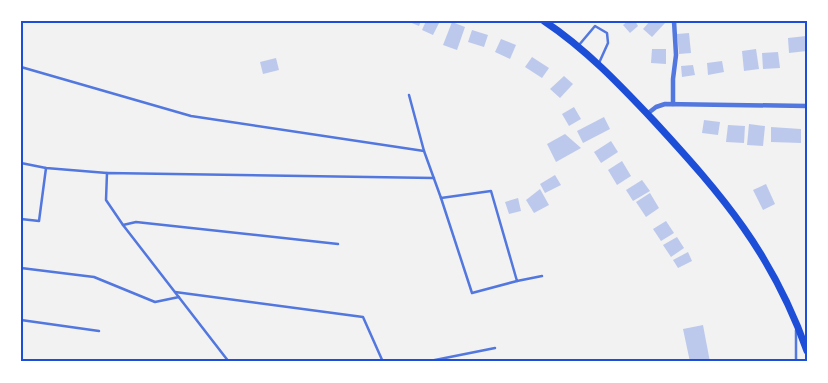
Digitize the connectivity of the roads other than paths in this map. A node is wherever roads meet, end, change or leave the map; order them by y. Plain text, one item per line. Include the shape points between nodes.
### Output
1 (544, 21) edge
2 (674, 21) edge
3 (578, 46) junction
4 (598, 64) junction
5 (21, 67) edge
6 (409, 95) dead end
7 (673, 104) junction
8 (807, 106) edge
9 (647, 114) junction
10 (424, 150) junction
11 (21, 163) edge
12 (46, 168) junction
13 (107, 173) junction
14 (434, 178) junction
15 (441, 198) junction
16 (21, 219) edge
17 (123, 225) junction
18 (338, 244) dead end
19 (21, 268) edge
20 (542, 276) dead end
21 (517, 282) junction
22 (174, 292) junction
23 (179, 297) junction
24 (21, 320) edge
25 (796, 324) junction
26 (99, 331) dead end
27 (805, 342) edge
28 (495, 348) dead end
29 (807, 350) edge
30 (229, 362) edge
31 (383, 362) edge
32 (425, 362) edge
33 (796, 362) edge

1 - 3 main road
2 - 7 street
3 - 4 main road
3 - 4 lane via 595,26 607,33 608,43
4 - 9 main road
5 - 10 lane via 191,116
6 - 10 lane
7 - 8 street
7 - 9 street via 656,107
9 - 25 main road via 716,190 760,251
10 - 14 lane
11 - 12 lane
12 - 13 lane
12 - 16 lane via 39,221
13 - 14 lane
13 - 17 lane via 106,200
14 - 15 lane
15 - 21 lane via 491,191
15 - 21 lane via 472,293
17 - 18 lane via 136,222
17 - 22 lane
19 - 23 lane via 94,277 155,302
20 - 21 lane
22 - 23 lane
22 - 31 lane via 363,318
23 - 30 lane
24 - 26 lane
25 - 27 main road
25 - 33 lane
27 - 29 main road
28 - 32 lane

